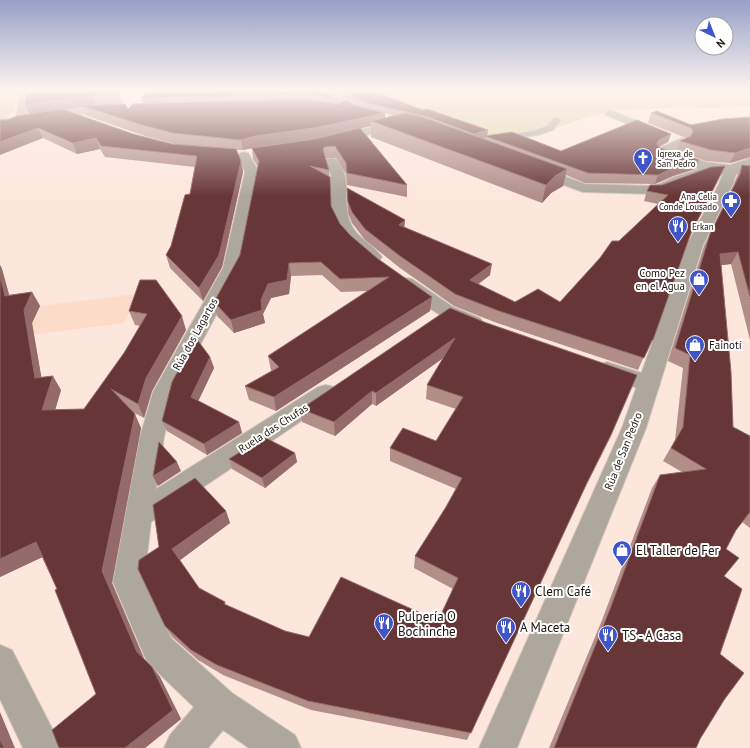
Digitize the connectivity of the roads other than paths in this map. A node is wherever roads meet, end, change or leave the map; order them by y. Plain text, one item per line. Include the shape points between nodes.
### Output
1 (11, 126) edge
2 (397, 126) edge
3 (552, 126) edge
4 (642, 126) edge
5 (0, 133) edge
6 (490, 140) edge
7 (322, 142) edge
8 (245, 154) edge
9 (331, 162) edge
10 (527, 166) edge
11 (744, 168) edge
12 (446, 311) junction
13 (427, 324) edge
14 (488, 329) edge
15 (591, 364) edge
16 (345, 381) edge
17 (649, 384) junction
18 (138, 515) junction
19 (0, 662) edge
20 (219, 706) junction
21 (43, 748) edge
22 (183, 748) edge
23 (282, 748) edge
24 (498, 748) edge

1 - 5 street
2 - 7 street
3 - 6 lane via 536,133
4 - 11 street via 682,142 661,152 704,166
8 - 18 street, Rúa dos Lagartos via 252,172 232,268 164,392 152,437
9 - 12 street via 338,174 339,213 343,225 358,245
10 - 11 street via 583,188 657,190 704,172
11 - 17 street, Rúa de San Pedro via 726,184 695,245
12 - 13 street
12 - 14 street
15 - 17 street
16 - 18 street, Ruela das Chufas
17 - 24 street, Rúa de San Pedro via 634,428
18 - 20 street, Rúa dos Lagartos via 128,582 159,650
19 - 21 street
20 - 22 street
20 - 23 street, Rúa dos Lagartos

